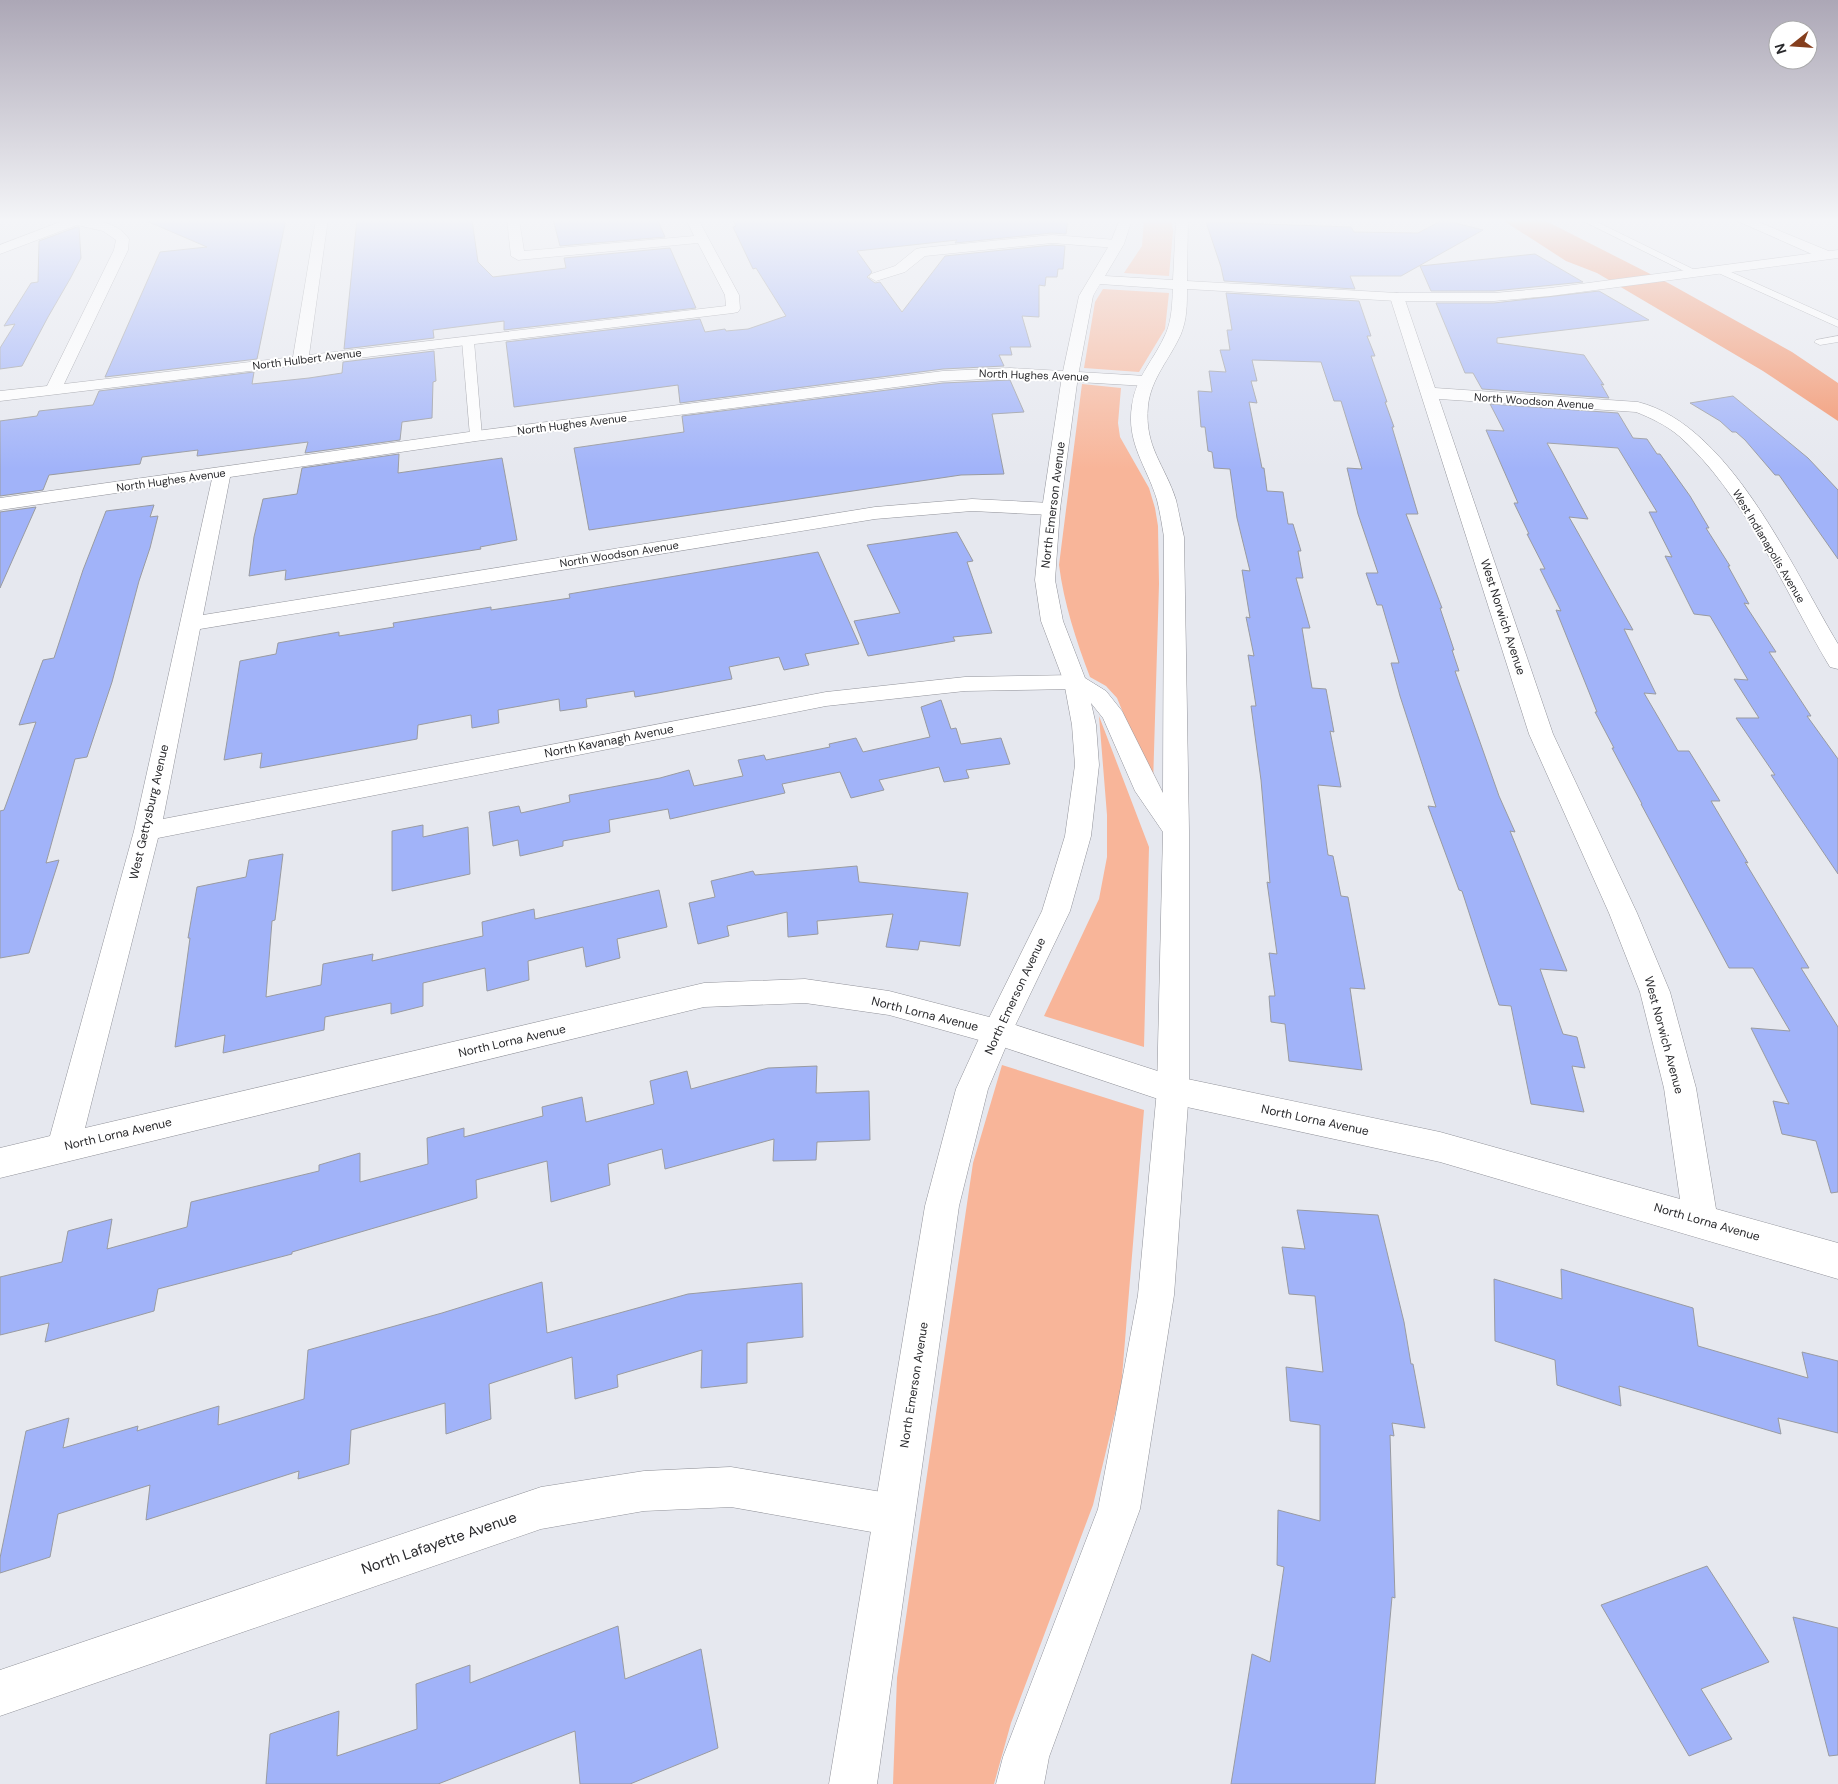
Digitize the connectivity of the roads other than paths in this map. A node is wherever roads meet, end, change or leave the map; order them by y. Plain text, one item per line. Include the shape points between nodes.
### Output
1 (95, 302) edge
2 (309, 302) edge
3 (733, 302) edge
4 (1085, 302) edge
5 (1179, 302) edge
6 (1399, 302) edge
7 (1790, 302) edge
8 (1838, 324) edge
9 (1838, 339) edge
10 (468, 341) junction
11 (1820, 342) dead end
12 (300, 360) junction
13 (1070, 376) junction
14 (1146, 381) junction
15 (53, 389) junction
16 (1430, 393) junction
17 (0, 396) edge
18 (1638, 407) joint
19 (476, 436) junction
20 (222, 474) junction
21 (0, 504) edge
22 (1051, 509) junction
23 (189, 624) junction
24 (1838, 662) edge
25 (1075, 682) junction
26 (147, 831) junction
27 (1176, 832) junction
28 (997, 1032) junction
29 (1173, 1090) junction
30 (64, 1147) junction
31 (0, 1163) edge
32 (1700, 1220) junction
33 (1838, 1261) edge
34 (894, 1515) junction
35 (0, 1693) edge
36 (853, 1784) edge
37 (1020, 1784) edge

1 - 15 street
2 - 12 street
3 - 10 street, North Hulbert Avenue via 733,309
4 - 13 street, North Emerson Avenue
5 - 14 street via 1173,335
6 - 16 street, West Norwich Avenue
7 - 8 lane
9 - 11 lane
10 - 12 street, North Hulbert Avenue
10 - 19 lane
12 - 15 street, North Hulbert Avenue
13 - 14 street, North Hughes Avenue
13 - 19 street, North Hughes Avenue via 1010,373 943,376
13 - 22 street, North Emerson Avenue
14 - 27 street via 1140,406 1140,436 1166,499 1174,537
15 - 17 street, North Hulbert Avenue
16 - 18 street, North Woodson Avenue
16 - 32 street, West Norwich Avenue via 1541,734 1623,913 1655,992 1680,1088
18 - 24 street, West Indianapolis Avenue via 1664,416 1690,438 1743,498
19 - 20 street, North Hughes Avenue
20 - 21 street, North Hughes Avenue
20 - 23 street, West Gettysburg Avenue
22 - 23 street, North Woodson Avenue via 972,505 875,512
22 - 25 street, North Emerson Avenue via 1045,580 1052,621
23 - 26 street, West Gettysburg Avenue
25 - 26 street, North Kavanagh Avenue via 964,684 826,699
25 - 27 street via 1098,696 1114,716 1148,791
25 - 28 street, North Emerson Avenue via 1088,765 1078,836 1056,911
26 - 30 street, West Gettysburg Avenue
27 - 29 street
28 - 29 street, North Lorna Avenue
28 - 30 street, North Lorna Avenue via 889,1003 805,991 704,995
28 - 34 street, North Emerson Avenue via 972,1090 942,1206
29 - 32 street, North Lorna Avenue via 1440,1147
29 - 37 street via 1156,1295 1119,1509 1026,1757
30 - 31 street, North Lorna Avenue
32 - 33 street, North Lorna Avenue
34 - 35 street, North Lafayette Avenue via 731,1487 644,1491 541,1508
34 - 36 street, North Emerson Avenue

